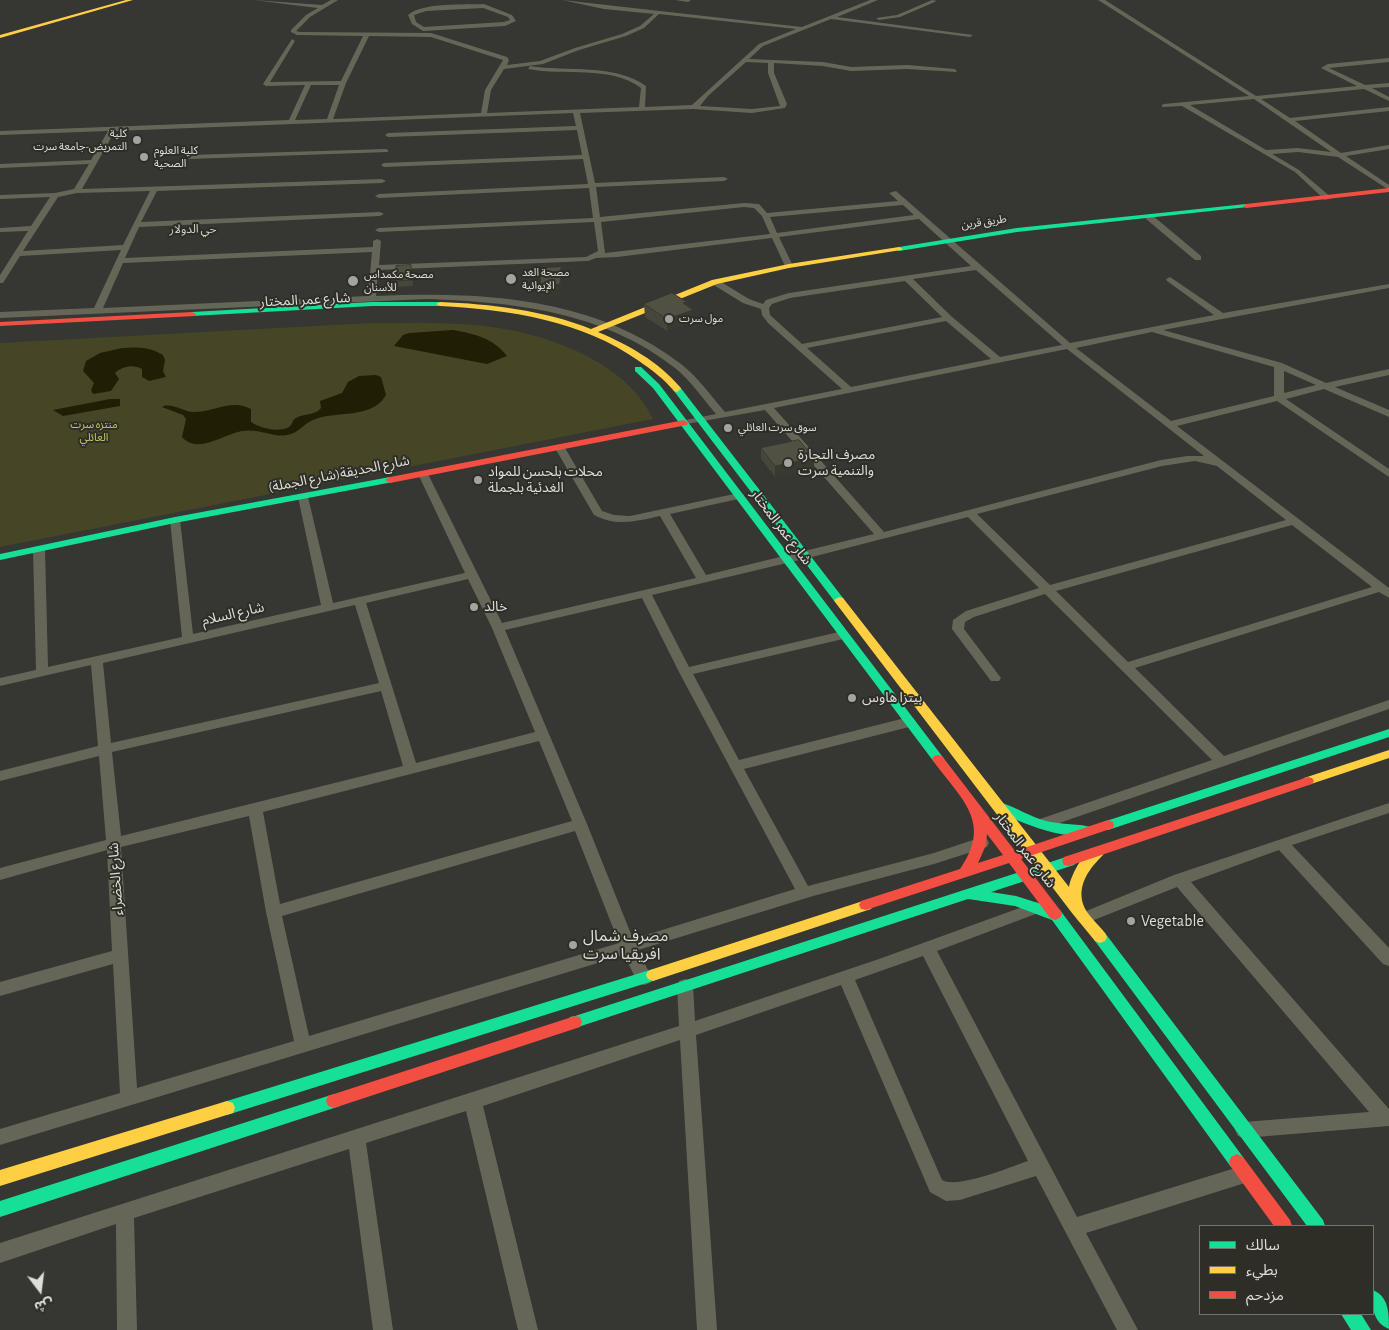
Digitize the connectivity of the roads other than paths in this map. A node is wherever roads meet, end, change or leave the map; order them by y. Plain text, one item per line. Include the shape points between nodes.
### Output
1 (131, 0) edge
2 (256, 0) edge
3 (335, 0) edge
4 (565, 0) edge
5 (678, 0) edge
6 (688, 0) edge
7 (875, 0) edge
8 (1102, 0) edge
9 (934, 1) dead end
10 (322, 7) junction
11 (658, 12) junction
12 (831, 18) junction
13 (852, 19) junction
14 (803, 28) junction
15 (423, 32) junction
16 (367, 34) junction
17 (970, 35) dead end
18 (0, 37) edge
19 (292, 41) dead end
20 (745, 60) junction
21 (1389, 60) edge
22 (771, 61) junction
23 (504, 66) junction
24 (524, 66) junction
25 (955, 71) dead end
26 (343, 83) junction
27 (309, 84) junction
28 (1389, 85) edge
29 (1364, 87) junction
30 (1253, 96) junction
31 (1389, 99) edge
32 (1183, 104) junction
33 (1164, 106) dead end
34 (693, 107) junction
35 (642, 109) junction
36 (1389, 109) edge
37 (576, 111) junction
38 (484, 114) junction
39 (391, 119) junction
40 (1289, 120) junction
41 (329, 121) junction
42 (291, 122) junction
43 (579, 128) junction
44 (112, 130) junction
45 (0, 133) edge
46 (388, 135) junction
47 (1389, 147) edge
48 (386, 151) junction
49 (1266, 152) junction
50 (1340, 155) junction
51 (189, 157) dead end
52 (586, 157) junction
53 (94, 162) junction
54 (384, 165) junction
55 (0, 166) edge
56 (724, 179) dead end
57 (382, 181) junction
58 (592, 186) junction
59 (1389, 189) edge
60 (154, 190) junction
61 (77, 192) junction
62 (893, 193) dead end
63 (55, 195) junction
64 (379, 196) junction
65 (0, 197) edge
66 (1328, 198) junction
67 (904, 203) junction
68 (380, 214) junction
69 (765, 215) junction
70 (920, 217) junction
71 (1149, 217) junction
72 (596, 220) junction
73 (136, 225) junction
74 (35, 228) junction
75 (0, 230) edge
76 (379, 230) junction
77 (774, 235) junction
78 (947, 240) junction
79 (126, 247) junction
80 (376, 249) junction
81 (18, 254) junction
82 (598, 256) junction
83 (1198, 258) dead end
84 (120, 261) junction
85 (789, 266) junction
86 (978, 267) junction
87 (374, 268) junction
88 (4, 269) edge
89 (907, 278) junction
90 (1170, 278) dead end
91 (0, 281) edge
92 (715, 282) junction
93 (1389, 286) edge
94 (372, 298) junction
95 (514, 306) junction
96 (765, 308) junction
97 (97, 311) junction
98 (0, 315) edge
99 (1221, 316) junction
100 (948, 318) junction
101 (0, 324) edge
102 (608, 324) junction
103 (1151, 330) junction
104 (593, 331) junction
105 (0, 332) edge
106 (1068, 346) junction
107 (800, 347) junction
108 (998, 360) junction
109 (1279, 365) junction
110 (680, 368) junction
111 (1389, 372) edge
112 (664, 374) junction
113 (1325, 386) junction
114 (848, 389) junction
115 (1279, 398) junction
116 (767, 406) junction
117 (1389, 414) edge
118 (722, 415) junction
119 (701, 419) junction
120 (684, 423) junction
121 (1172, 424) junction
122 (560, 448) junction
123 (1228, 468) junction
124 (423, 474) junction
125 (1389, 474) edge
126 (739, 496) junction
127 (303, 497) junction
128 (764, 502) junction
129 (747, 506) junction
130 (969, 512) junction
131 (664, 513) junction
132 (175, 520) junction
133 (1293, 520) junction
134 (881, 535) junction
135 (39, 549) junction
136 (804, 556) junction
137 (0, 557) edge
138 (787, 560) junction
139 (472, 574) junction
140 (703, 580) junction
141 (1046, 590) junction
142 (1385, 591) edge
143 (645, 593) junction
144 (360, 601) junction
145 (328, 608) junction
146 (498, 628) junction
147 (843, 635) junction
148 (188, 640) junction
149 (97, 660) junction
150 (1125, 667) junction
151 (685, 672) junction
152 (42, 673) junction
153 (995, 678) dead end
154 (0, 682) edge
155 (386, 686) junction
156 (1389, 704) edge
157 (909, 722) junction
158 (1389, 733) edge
159 (543, 735) junction
160 (106, 748) junction
161 (1389, 754) edge
162 (1222, 762) junction
163 (736, 766) junction
164 (411, 769) junction
165 (0, 776) edge
166 (997, 806) junction
167 (1389, 808) edge
168 (255, 809) junction
169 (978, 813) junction
170 (580, 824) junction
171 (1042, 824) junction
172 (1091, 831) junction
173 (114, 843) junction
174 (982, 843) junction
175 (1281, 843) junction
176 (1034, 850) junction
177 (1098, 851) junction
178 (1011, 857) junction
179 (1048, 868) junction
180 (966, 872) junction
181 (0, 874) edge
182 (1025, 876) junction
183 (1179, 879) junction
184 (804, 892) junction
185 (966, 894) junction
186 (1036, 908) junction
187 (274, 912) junction
188 (1080, 913) junction
189 (1057, 917) junction
190 (629, 948) junction
191 (927, 948) junction
192 (121, 955) junction
193 (1389, 959) edge
194 (846, 977) junction
195 (644, 978) junction
196 (685, 986) junction
197 (0, 989) edge
198 (687, 1031) junction
199 (303, 1046) junction
200 (129, 1098) junction
201 (473, 1102) junction
202 (1387, 1118) edge
203 (1244, 1130) junction
204 (0, 1137) edge
205 (356, 1138) junction
206 (1040, 1166) junction
207 (1245, 1174) junction
208 (0, 1178) edge
209 (0, 1209) edge
210 (125, 1212) junction
211 (1283, 1225) edge
212 (1316, 1225) edge
213 (1074, 1227) junction
214 (0, 1253) edge
215 (1374, 1300) edge
216 (1388, 1317) edge
217 (1356, 1322) edge
218 (127, 1330) edge
219 (383, 1330) edge
220 (528, 1330) edge
221 (707, 1330) edge
222 (1128, 1330) edge

1 - 18 main road
2 - 10 street
3 - 10 street
4 - 11 street
5 - 6 street
7 - 12 street
8 - 30 street
9 - 13 street via 893,17
10 - 16 street via 293,31 299,34
11 - 14 street
11 - 24 street via 634,31
12 - 13 street
12 - 14 street
13 - 17 street
14 - 20 street via 761,45
15 - 15 street via 411,15 426,9 484,6 513,20 506,24
15 - 16 street
15 - 23 street via 501,55 506,60
16 - 26 street
19 - 27 street via 265,82 271,85
20 - 22 street
20 - 34 street
21 - 29 street via 1324,68
22 - 25 street via 851,69 907,67
22 - 34 street via 771,73 783,107 729,110
23 - 24 street
23 - 38 street via 485,94
24 - 35 street via 536,70 604,73 638,82 644,86
26 - 27 street
26 - 41 street
27 - 42 street
28 - 29 street
29 - 30 street
29 - 31 street
30 - 32 street
30 - 40 street
32 - 33 street
32 - 49 street
34 - 35 street
35 - 37 street
36 - 40 street
37 - 38 street
37 - 43 street
38 - 39 street
39 - 41 street
39 - 46 street
40 - 50 street
41 - 42 street
42 - 44 street
43 - 46 street
43 - 52 street
44 - 45 street
44 - 53 street
46 - 48 street
47 - 50 street
48 - 51 street
48 - 54 street
49 - 50 street via 1298,150
49 - 66 street via 1298,171
50 - 59 street
52 - 54 street
52 - 58 street
53 - 55 street
53 - 61 street
54 - 57 street
56 - 58 street
57 - 60 street
57 - 64 street
58 - 64 street
58 - 72 street
59 - 66 main road, طريق قرين
60 - 61 street
60 - 73 street
61 - 63 street
62 - 67 street
63 - 65 street
63 - 74 street
64 - 68 street
66 - 71 main road, طريق قرين
67 - 69 street
67 - 70 street
68 - 73 street
68 - 76 street
69 - 72 street via 756,206 744,205
69 - 77 street
70 - 77 street
70 - 78 street
71 - 78 main road, طريق قرين
71 - 83 street
72 - 76 street
72 - 82 street via 602,252
73 - 79 street
74 - 75 street
74 - 81 street
76 - 80 street
77 - 82 street
77 - 85 street
78 - 85 main road, طريق قرين
78 - 86 street
79 - 81 street
79 - 84 street
80 - 84 street
80 - 87 street
81 - 88 street
82 - 87 street
84 - 97 street
85 - 92 main road, طريق قرين
86 - 89 street
86 - 106 street
87 - 94 street
88 - 91 street
89 - 96 street via 789,296 769,302
89 - 100 street
90 - 99 street
92 - 96 street via 746,301
92 - 102 main road, طريق قرين
93 - 99 street
94 - 95 street via 471,297
94 - 97 street
95 - 101 main road via 382,304
95 - 102 street
95 - 104 main road
96 - 107 street via 771,321
97 - 98 street
99 - 103 street
100 - 107 street
100 - 108 street
102 - 104 main road, طريق قرين
102 - 110 street via 644,343
103 - 106 street
103 - 109 street
104 - 112 main road via 627,347
105 - 120 main road, شارع عمر المختار via 372,312 452,312 503,318 542,326 613,354 637,368 656,386
106 - 108 street
106 - 121 street
107 - 114 street
108 - 114 street
109 - 113 street
109 - 115 street
110 - 112 main road
110 - 118 street
111 - 113 street
112 - 119 main road
113 - 115 street
113 - 117 street
114 - 116 street
115 - 121 street
115 - 125 street
116 - 118 street
116 - 134 street
118 - 119 street
119 - 120 street
119 - 128 main road
120 - 122 main road, شارع الحديقة(شارع الجملة)
120 - 126 main road, شارع عمر المختار
121 - 123 street
122 - 124 main road, شارع الحديقة(شارع الجملة)
122 - 131 street via 598,513 617,520
123 - 130 street via 1209,460 1185,458
123 - 133 street
124 - 127 main road, شارع الحديقة(شارع الجملة)
124 - 139 street
126 - 129 main road, شارع عمر المختار
126 - 131 street
127 - 132 main road, شارع الحديقة(شارع الجملة)
127 - 145 street
128 - 129 main road
128 - 136 main road
129 - 138 main road, شارع عمر المختار
130 - 134 street
130 - 141 street
131 - 140 street
132 - 135 main road, شارع الحديقة(شارع الجملة)
132 - 148 street
133 - 141 street
133 - 142 street
134 - 136 street
135 - 137 main road, شارع الحديقة(شارع الجملة)
135 - 152 street
136 - 138 street
136 - 166 main road
138 - 140 street
138 - 147 main road, شارع عمر المختار
139 - 144 street, شارع السلام
139 - 146 street
140 - 143 street
141 - 150 street
141 - 153 street via 959,620 958,629
142 - 150 street
143 - 146 street
143 - 151 street
144 - 145 street, شارع السلام
144 - 155 street
145 - 148 street, شارع السلام
146 - 159 street
147 - 151 street
147 - 157 main road, شارع عمر المختار
148 - 149 street, شارع السلام
149 - 152 street, شارع السلام
149 - 160 street, شارع الخضراء
150 - 162 street
151 - 163 street
152 - 154 street, شارع السلام
155 - 160 street
155 - 164 street
156 - 162 street
157 - 163 street
157 - 169 main road, شارع عمر المختار
158 - 172 main road
159 - 164 street
159 - 170 street
160 - 165 street
160 - 173 street, شارع الخضراء
161 - 177 main road
162 - 171 street
163 - 184 street
164 - 168 street
166 - 171 main road via 1017,817
166 - 176 main road
167 - 175 street
168 - 173 street
168 - 187 street
169 - 174 main road via 983,828
169 - 178 main road, شارع عمر المختار
170 - 187 street
170 - 190 street
171 - 172 main road via 1062,830
172 - 176 main road
173 - 181 street
173 - 192 street, شارع الخضراء
174 - 180 main road
174 - 184 street
175 - 183 street
175 - 193 street
176 - 178 main road
176 - 179 main road
177 - 179 main road
177 - 188 main road via 1078,871 1074,883
178 - 180 main road
178 - 182 main road, شارع عمر المختار
179 - 182 main road
179 - 188 main road
180 - 195 main road
182 - 185 main road
182 - 189 main road, شارع عمر المختار
183 - 188 street
183 - 202 street
184 - 190 street
185 - 186 main road via 1016,901
185 - 196 main road
186 - 189 main road
186 - 191 street
187 - 199 street
188 - 203 main road
189 - 207 main road, شارع عمر المختار
190 - 195 street
190 - 199 street
191 - 194 street
191 - 206 street
192 - 197 street
192 - 200 street, شارع الخضراء
194 - 198 street
194 - 206 street via 936,1186 946,1192 960,1191
195 - 208 main road
196 - 198 street
196 - 209 main road
198 - 201 street
198 - 221 street
199 - 200 street
200 - 204 street
201 - 205 street
201 - 220 street
202 - 203 street
203 - 212 main road
205 - 210 street
205 - 219 street
206 - 213 street
207 - 211 main road, شارع عمر المختار
207 - 213 street
210 - 214 street
210 - 218 street
213 - 222 street
215 - 216 main road
216 - 217 street

